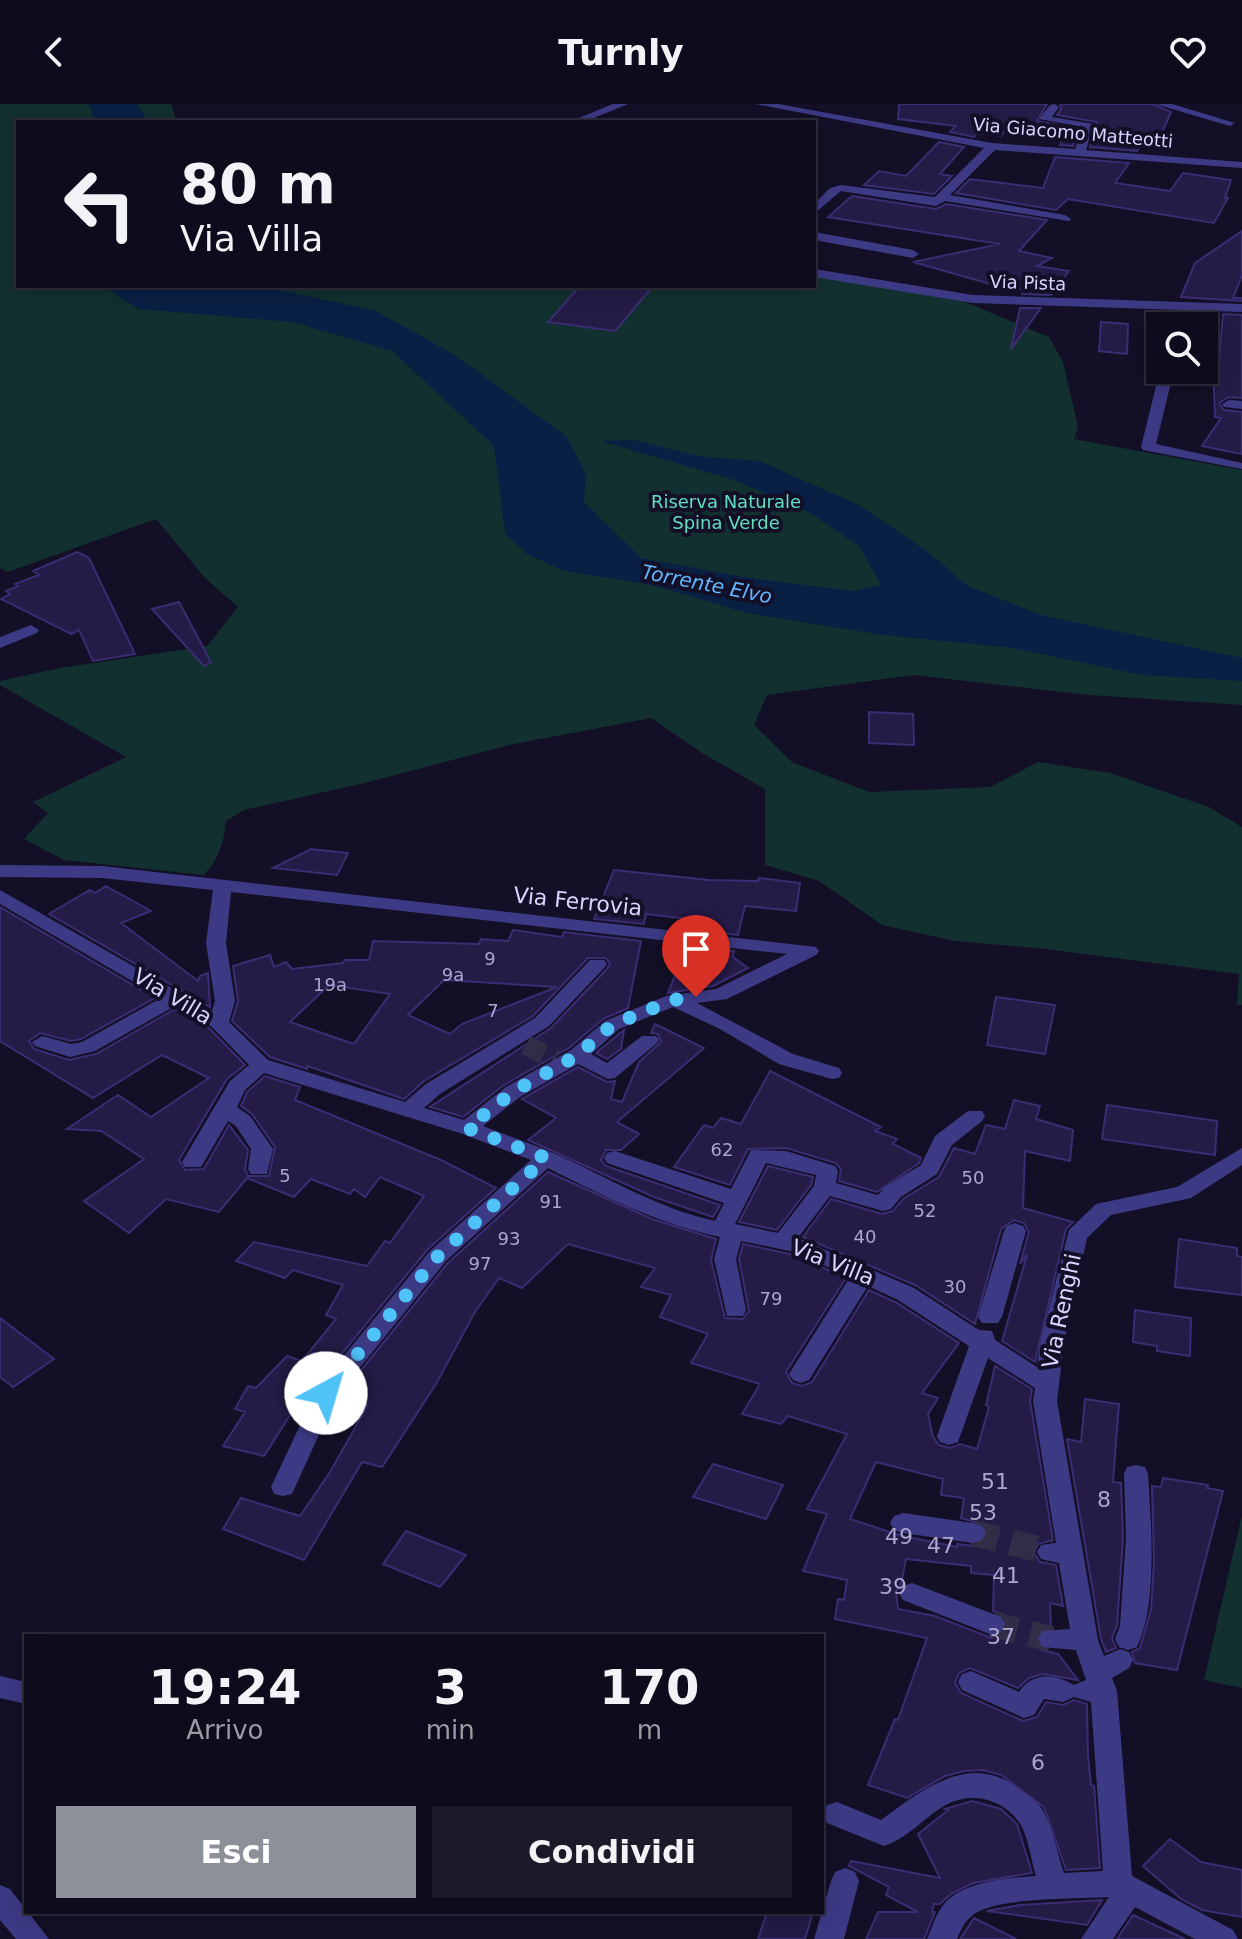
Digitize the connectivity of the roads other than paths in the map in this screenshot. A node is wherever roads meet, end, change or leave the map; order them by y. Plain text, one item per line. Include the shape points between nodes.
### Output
1 (623, 104) edge
2 (760, 104) edge
3 (1160, 104) edge
4 (1054, 107) dead end
5 (582, 120) edge
6 (1230, 123) dead end
7 (992, 146) junction
8 (1079, 153) junction
9 (1242, 165) edge
10 (940, 199) junction
11 (816, 209) edge
12 (927, 212) dead end
13 (1065, 219) dead end
14 (816, 236) edge
15 (913, 254) dead end
16 (816, 273) edge
17 (1242, 308) edge
18 (1164, 384) edge
19 (1238, 466) dead end
20 (31, 630) dead end
21 (0, 643) edge
22 (0, 871) edge
23 (223, 885) junction
24 (0, 896) edge
25 (597, 964) dead end
26 (177, 997) junction
27 (673, 1000) junction
28 (219, 1023) junction
29 (649, 1040) dead end
30 (42, 1042) dead end
31 (565, 1059) junction
32 (261, 1065) junction
33 (832, 1073) dead end
34 (225, 1109) junction
35 (409, 1110) junction
36 (975, 1116) dead end
37 (467, 1128) junction
38 (1242, 1155) edge
39 (546, 1158) junction
40 (615, 1158) dead end
41 (193, 1162) dead end
42 (259, 1169) dead end
43 (825, 1187) junction
44 (736, 1199) junction
45 (727, 1230) junction
46 (1015, 1231) dead end
47 (783, 1242) junction
48 (864, 1273) junction
49 (735, 1310) dead end
50 (985, 1331) junction
51 (801, 1374) dead end
52 (1046, 1384) junction
53 (949, 1436) dead end
54 (1136, 1474) dead end
55 (283, 1487) dead end
56 (903, 1523) dead end
57 (973, 1533) tunnel mouth
58 (912, 1593) dead end
59 (992, 1624) tunnel mouth
60 (1051, 1639) tunnel mouth
61 (1085, 1640) junction
62 (971, 1682) dead end
63 (0, 1687) edge
64 (1087, 1687) junction
65 (24, 1693) edge
66 (837, 1814) dead end
67 (845, 1881) dead end
68 (1124, 1886) junction
69 (1054, 1888) junction
70 (0, 1898) edge
71 (34, 1939) edge
72 (829, 1939) edge
73 (942, 1939) edge
74 (1096, 1939) edge
75 (1223, 1939) edge

1 - 5 street
2 - 7 street, Via Giacomo Matteotti
3 - 6 street
4 - 8 street via 1044,119 1089,124
7 - 8 street, Via Giacomo Matteotti
7 - 10 street
8 - 9 street, Via Giacomo Matteotti
10 - 11 street via 841,188
10 - 12 street
10 - 13 street
14 - 15 street
16 - 17 street, Via Pista via 973,299 1183,311
18 - 19 street via 1148,447
20 - 21 street
22 - 23 street, Via Ferrovia via 102,872
23 - 27 street, Via Ferrovia via 809,951 720,995
23 - 28 street via 216,943 225,1001
24 - 26 street, Via Villa
25 - 35 street via 521,1042 433,1089
26 - 28 street, Via Villa
26 - 30 street via 88,1047 70,1051
27 - 31 street, Via Ferrovia via 612,1025
27 - 33 street via 786,1059
28 - 32 street, Via Villa
29 - 31 street via 608,1073
31 - 37 street, Via Ferrovia
32 - 34 street via 237,1086
32 - 35 street, Via Villa
34 - 41 street
34 - 42 street via 243,1121 262,1149
35 - 37 street, Via Villa
36 - 43 street via 943,1141 929,1169 883,1204
37 - 39 street, Via Villa
38 - 52 street, Via Renghi via 1183,1193 1104,1209 1077,1235
39 - 45 street, Via Villa via 637,1204 681,1221
39 - 55 street via 438,1256 326,1393
40 - 44 street
43 - 44 street via 827,1171 759,1155
43 - 47 street
44 - 45 street
45 - 47 street, Via Villa
45 - 49 street via 725,1259
46 - 50 street
47 - 48 street, Via Villa
48 - 50 street, Via Villa
48 - 51 street
50 - 52 street, Via Villa
50 - 53 street
52 - 61 street via 1061,1554
54 - 64 street via 1139,1538 1133,1626 1124,1650
56 - 57 street
58 - 59 street
60 - 61 street
61 - 64 street
62 - 64 street via 1024,1707 1037,1687
63 - 65 street
64 - 68 street
66 - 69 street via 884,1834 962,1784 1000,1790 1031,1815
67 - 72 street
68 - 69 street
68 - 74 street
68 - 75 street
69 - 73 street via 978,1897 956,1910
70 - 71 street

